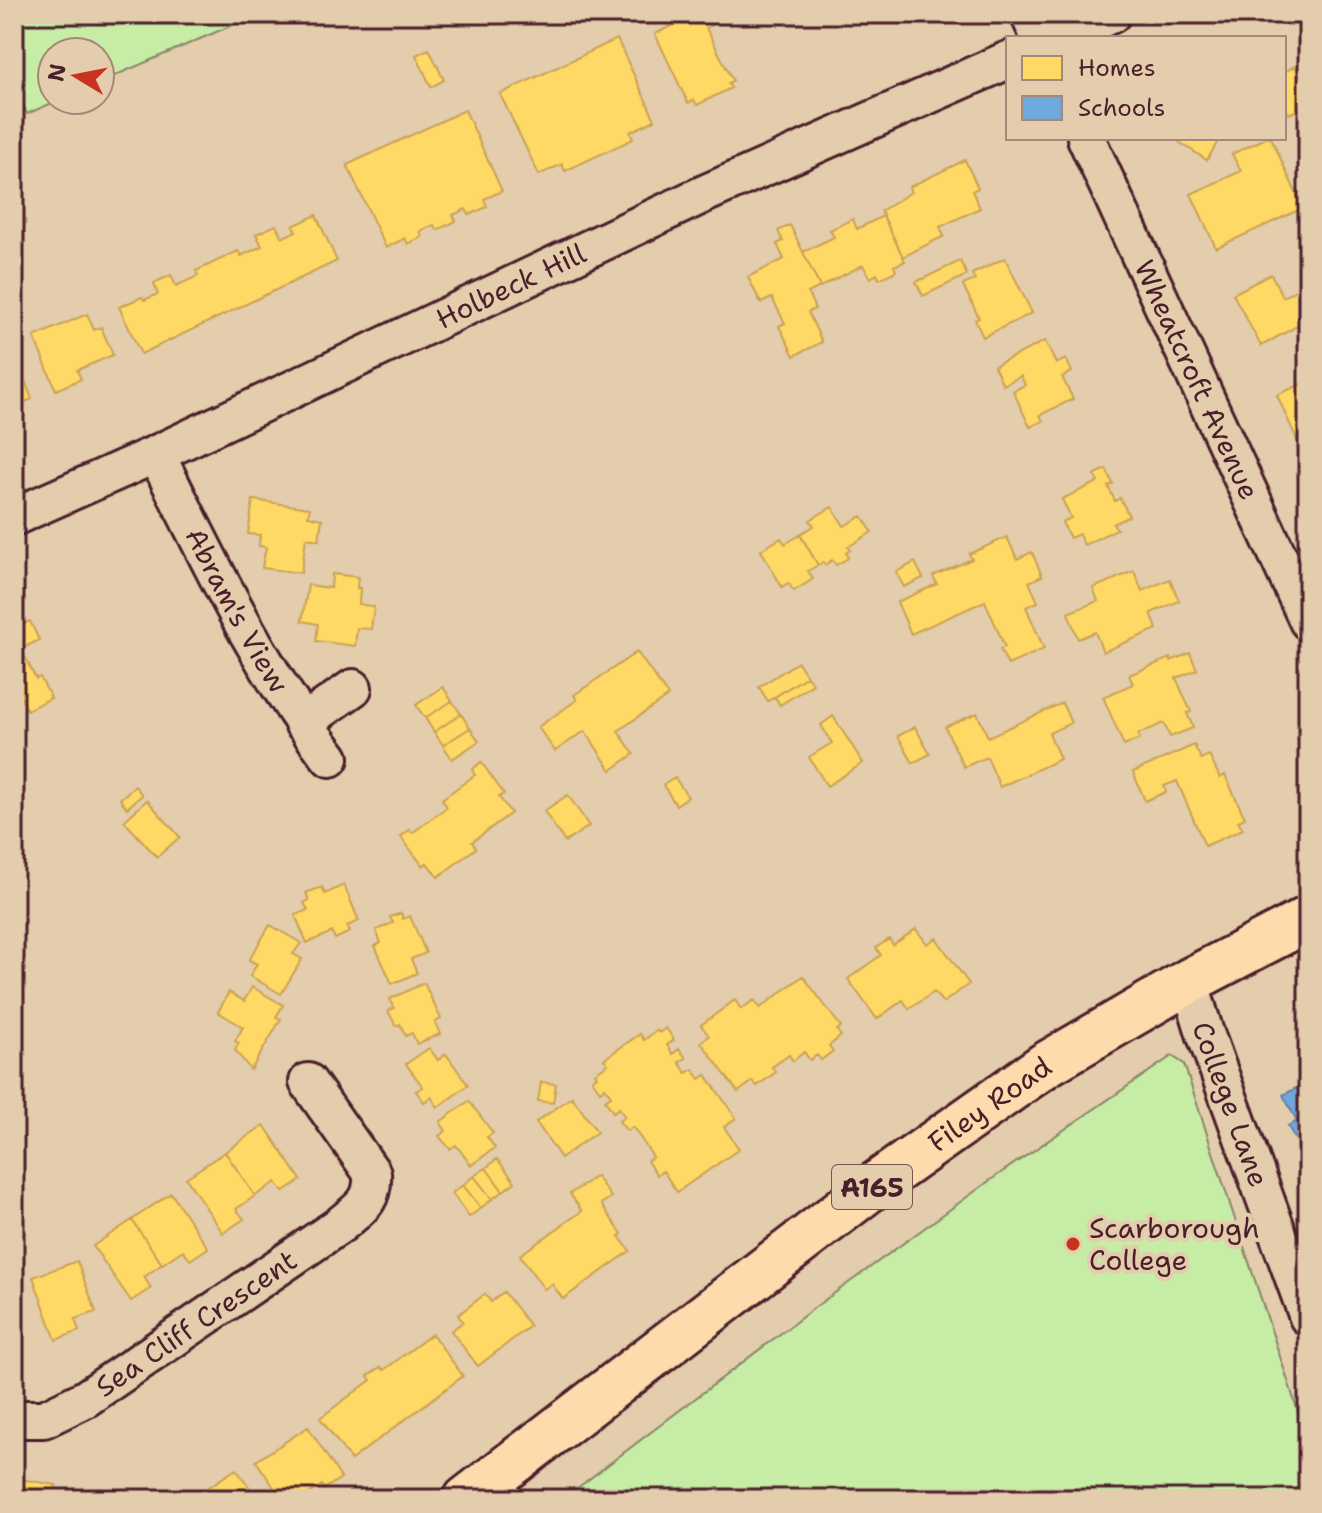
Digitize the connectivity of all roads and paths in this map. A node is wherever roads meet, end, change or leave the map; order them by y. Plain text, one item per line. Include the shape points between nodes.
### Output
1 (1029, 14) edge
2 (1112, 14) edge
3 (1039, 36) edge
4 (1064, 36) edge
5 (1006, 61) edge
6 (1087, 140) edge
7 (156, 454) junction
8 (14, 517) edge
9 (1308, 621) edge
10 (353, 688) dead end
11 (303, 723) junction
12 (330, 758) dead end
13 (1308, 919) edge
14 (1189, 981) junction
15 (308, 1082) dead end
16 (1308, 1317) edge
17 (14, 1419) edge
18 (466, 1499) edge

1 - 3 street
2 - 4 street
5 - 7 street, Holbeck Hill via 691,200
6 - 9 street, Wheatcroft Avenue
7 - 8 street, Holbeck Hill
7 - 11 street, Abram's View via 238,617
10 - 11 street
11 - 12 street, Abram's View
13 - 14 highway, Filey Road / A165
14 - 16 street, College Lane
14 - 18 highway, Filey Road / A165 via 1068,1050 887,1176
15 - 17 street, Sea Cliff Crescent via 372,1173 366,1203 85,1399 44,1419

